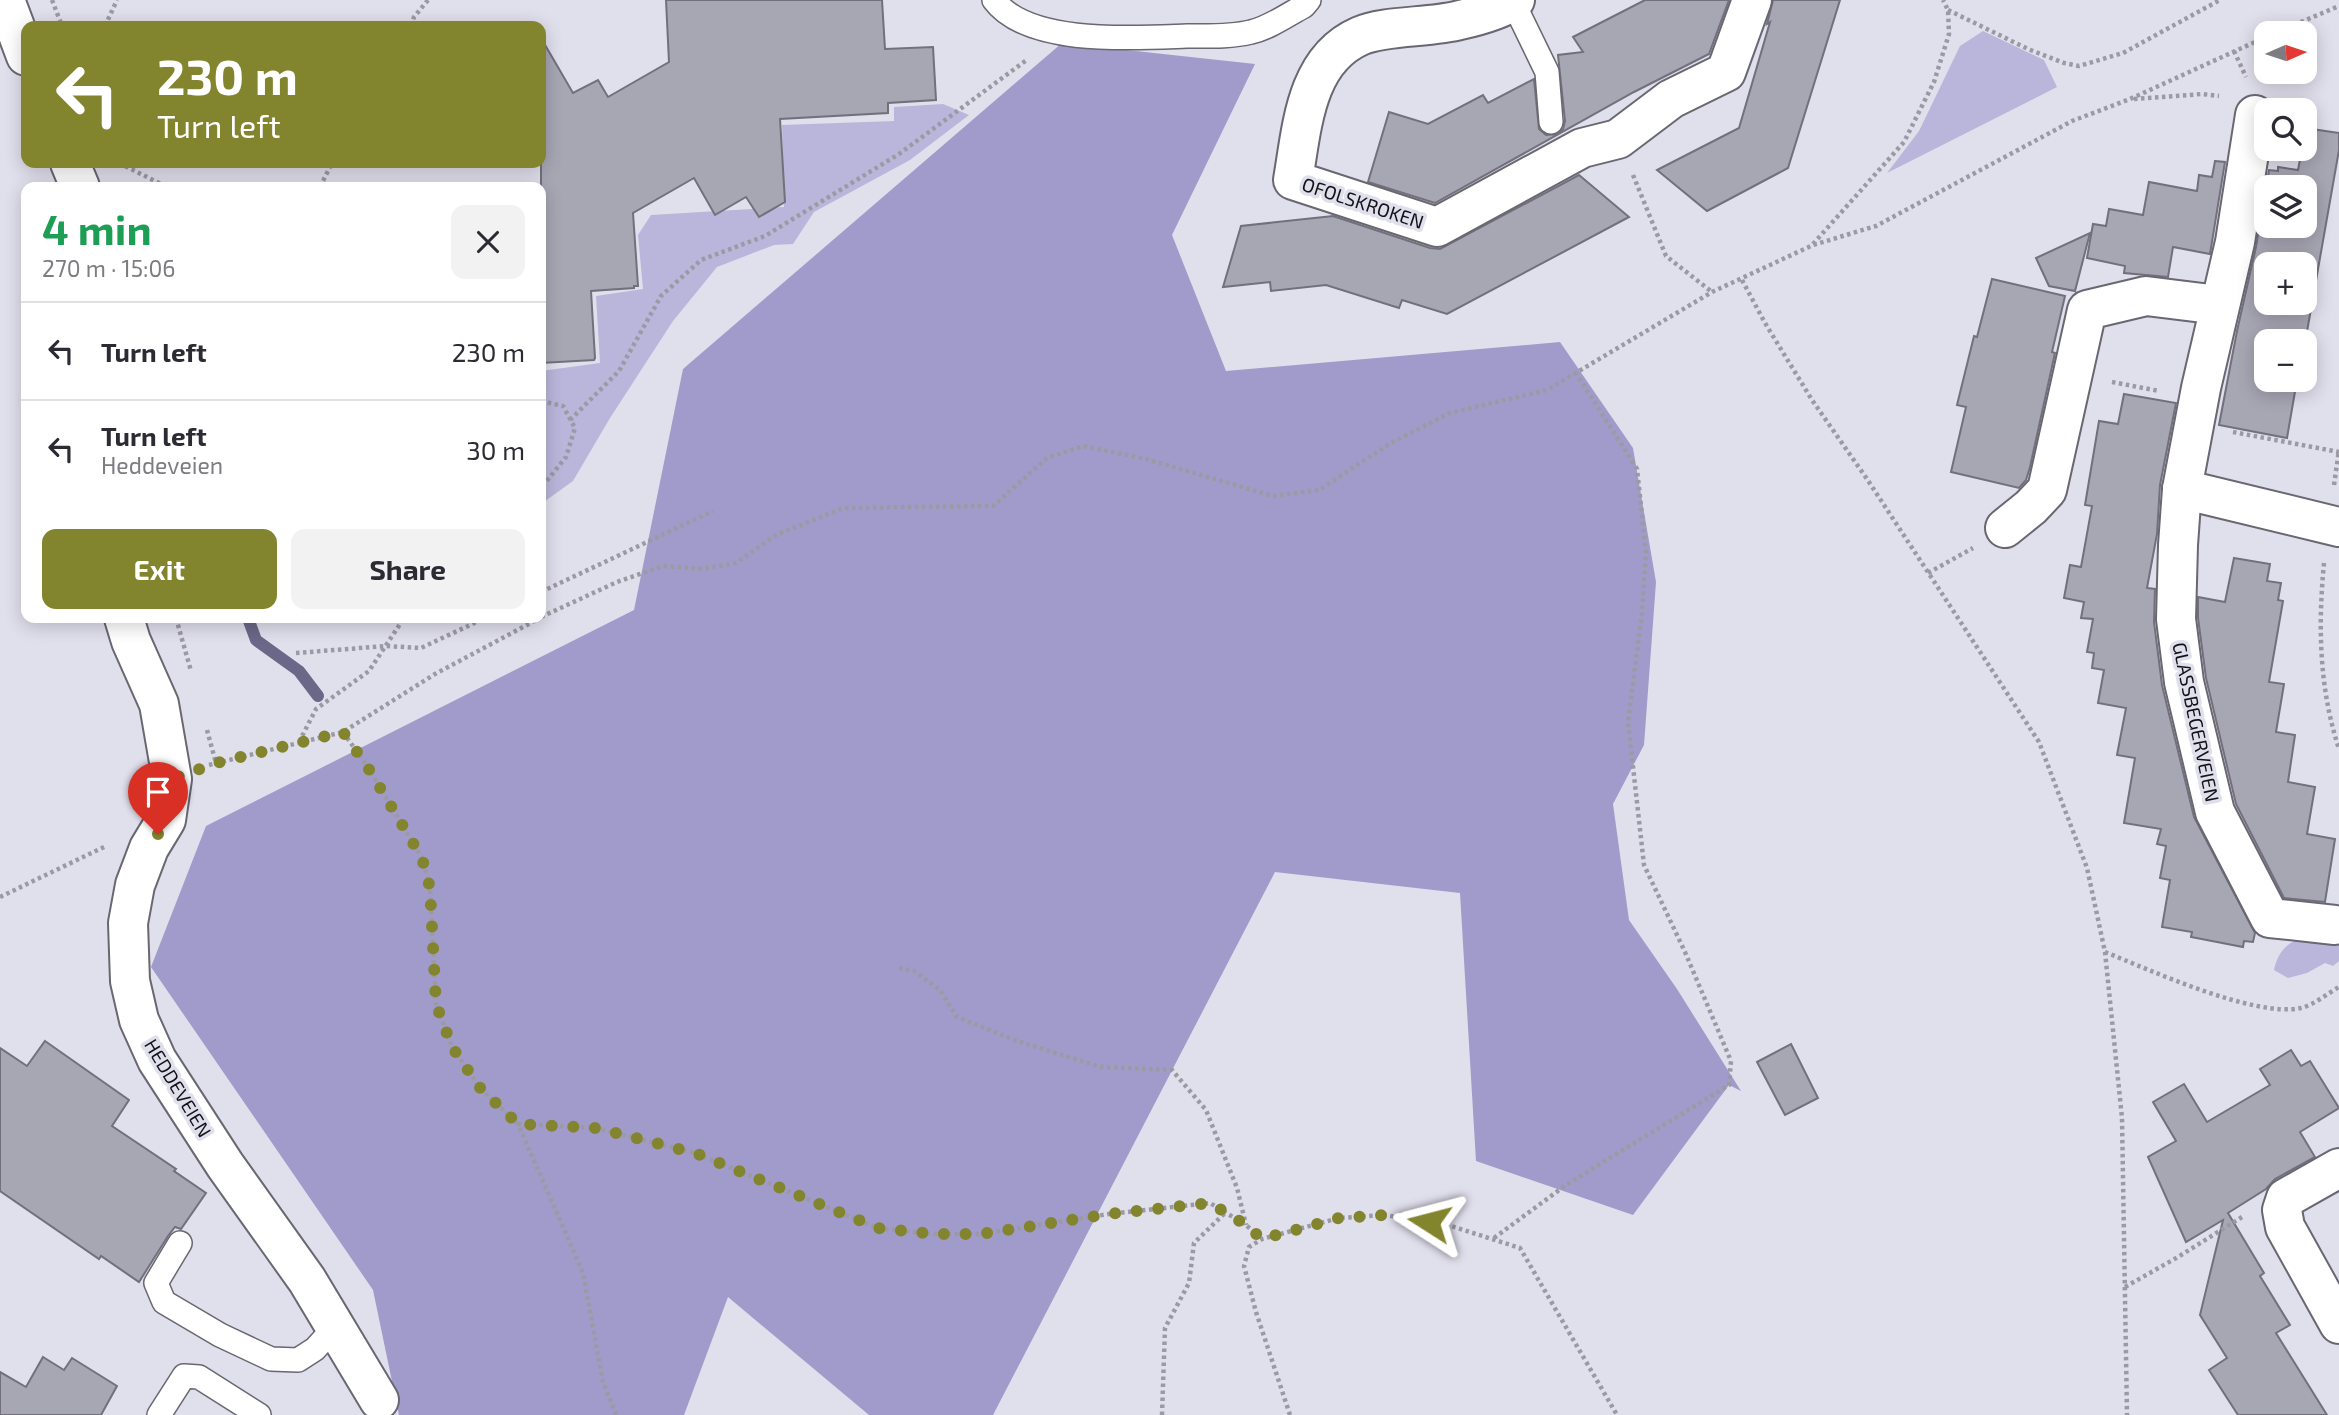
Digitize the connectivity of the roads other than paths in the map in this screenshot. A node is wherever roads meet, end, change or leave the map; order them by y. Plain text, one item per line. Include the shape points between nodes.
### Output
1 (5, 0) edge
2 (994, 0) edge
3 (1309, 0) edge
4 (1752, 0) edge
5 (1514, 1) edge
6 (21, 42) edge
7 (1551, 122) dead end
8 (2254, 122) edge
9 (2219, 305) junction
10 (2182, 489) junction
11 (2333, 525) edge
12 (2005, 528) road end
13 (126, 623) edge
14 (2335, 925) dead end
15 (2339, 1168) edge
16 (180, 1243) dead end
17 (2339, 1324) edge
18 (335, 1327) junction
19 (379, 1401) dead end
20 (159, 1415) edge
21 (260, 1415) edge

1 - 6 street
2 - 3 lane via 1013,19 1058,33 1164,37 1251,32
4 - 5 street, OFOLSKROKEN via 1726,72 1671,99 1618,139 1582,148 1437,227 1293,180 1312,85 1323,65 1341,48 1361,35 1440,26
5 - 7 lane via 1547,72
8 - 9 street, GLASSBEGERVEIEN via 2235,242
9 - 10 street, GLASSBEGERVEIEN
9 - 12 street via 2146,296 2087,310 2047,490
10 - 11 street
10 - 14 street, GLASSBEGERVEIEN via 2176,619 2184,682 2215,812 2270,918
13 - 18 street, HEDDEVEIEN via 159,704 172,779 166,820 149,848 128,923 130,981 139,1020 157,1060
15 - 17 street via 2286,1198 2281,1210 2285,1227
16 - 18 lane via 156,1283 164,1302 220,1335 271,1359 298,1360
18 - 19 street, HEDDEVEIEN
20 - 21 lane via 184,1376 189,1376 200,1377

